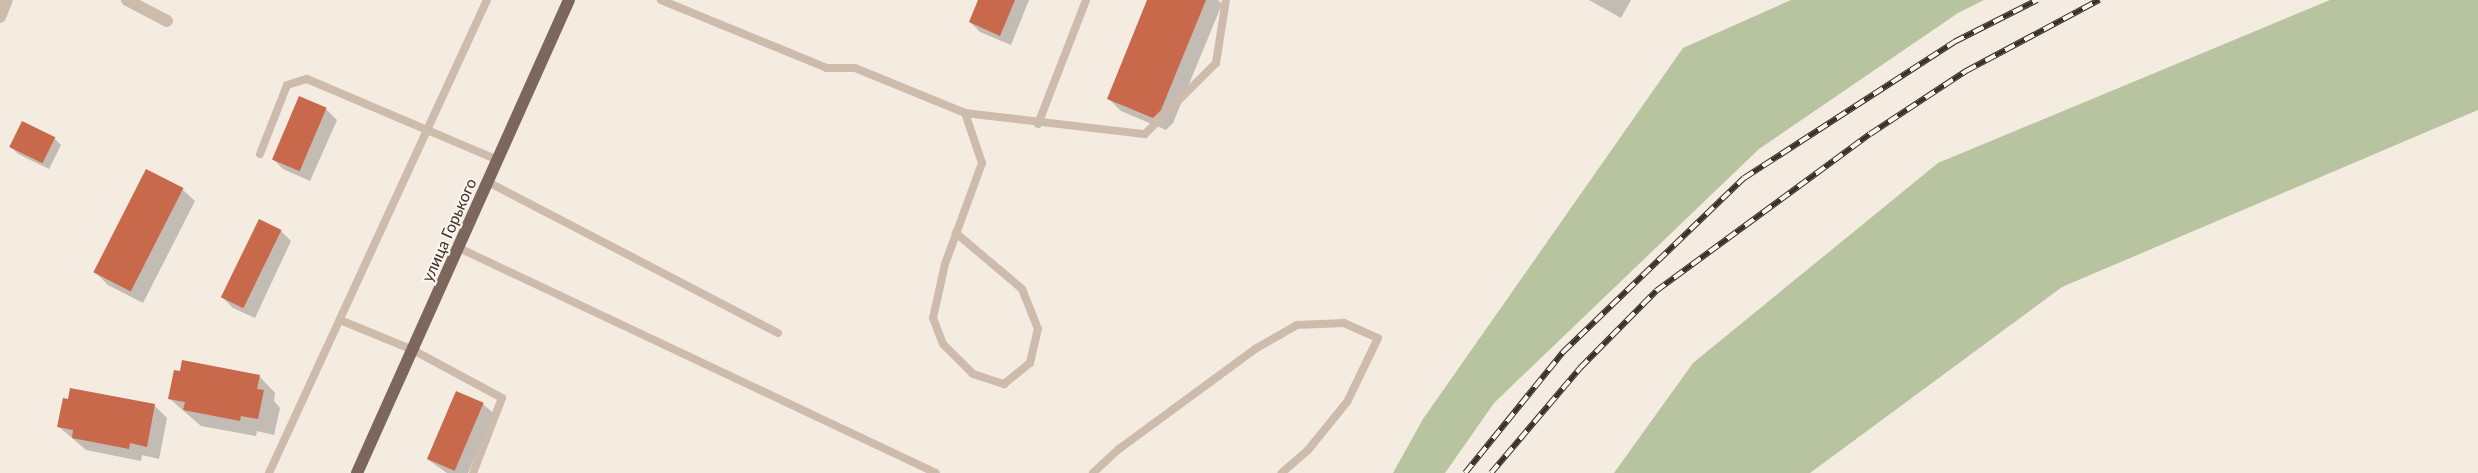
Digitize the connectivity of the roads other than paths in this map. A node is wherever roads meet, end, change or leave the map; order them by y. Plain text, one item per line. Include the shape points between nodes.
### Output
1 (7, 0) edge
2 (127, 0) edge
3 (487, 0) edge
4 (569, 0) edge
5 (661, 0) edge
6 (1086, 0) edge
7 (1226, 0) edge
8 (0, 17) edge
9 (167, 21) dead end
10 (965, 113) junction
11 (1038, 124) junction
12 (427, 130) junction
13 (260, 154) dead end
14 (498, 160) junction
15 (488, 182) junction
16 (956, 233) junction
17 (459, 248) junction
18 (340, 320) junction
19 (778, 334) dead end
20 (414, 350) junction
21 (269, 473) edge
22 (357, 473) edge
23 (473, 473) edge
24 (936, 473) edge
25 (1093, 473) edge
26 (1282, 473) edge

1 - 8 street
2 - 9 street
3 - 12 lane
4 - 14 main road, улица Горького
5 - 10 lane via 826,68 855,68
6 - 11 lane
7 - 11 lane via 1216,63 1145,134
10 - 11 lane
10 - 16 lane via 982,163
12 - 13 lane via 306,79 287,85
12 - 14 lane
12 - 18 lane
14 - 15 main road, улица Горького
15 - 17 main road, улица Горького
15 - 19 lane
16 - 16 lane via 945,264 933,318 943,344 973,374 1004,384 1030,363 1038,329 1022,289
17 - 20 main road, улица Горького
17 - 24 lane
18 - 20 lane
18 - 21 lane
20 - 22 main road, улица Горького
20 - 23 lane via 502,398
25 - 26 lane via 1118,449 1255,349 1297,325 1344,323 1378,338 1347,402 1308,450

